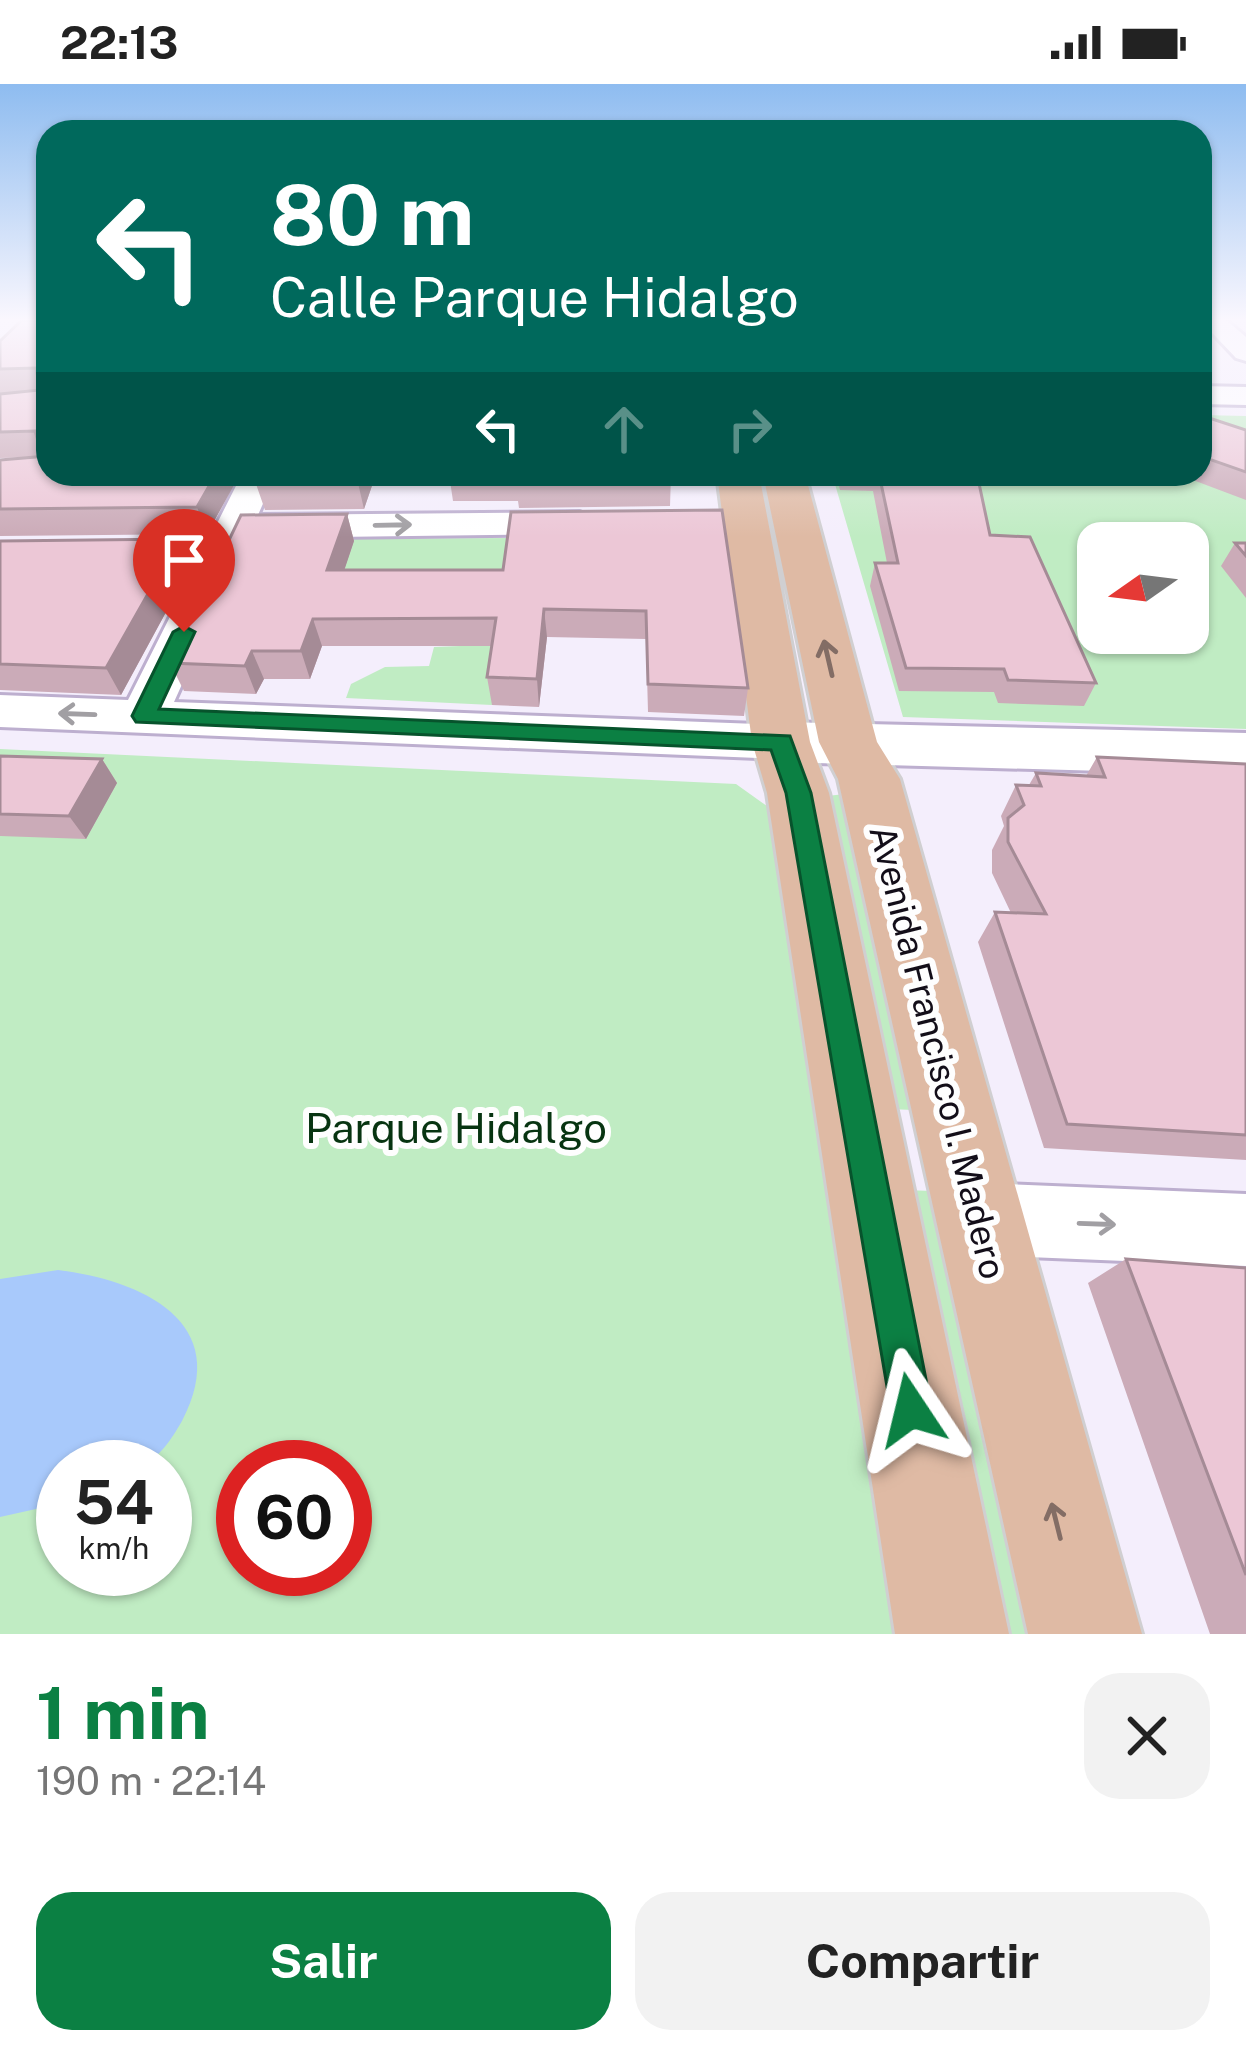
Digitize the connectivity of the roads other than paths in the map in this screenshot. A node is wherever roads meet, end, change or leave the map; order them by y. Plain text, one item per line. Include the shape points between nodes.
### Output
1 (1212, 395) edge
2 (1246, 396) edge
3 (253, 486) edge
4 (742, 498) edge
5 (606, 523) edge
6 (229, 538) junction
7 (179, 549) edge
8 (0, 711) edge
9 (144, 716) junction
10 (814, 742) junction
11 (1246, 754) edge
12 (980, 1219) junction
13 (1246, 1230) edge
14 (952, 1634) edge
15 (1085, 1634) edge

1 - 2 street
3 - 6 street
10 -> 4 main road, Avenida Francisco I. Madero
6 -> 5 street
6 - 7 street
6 - 9 street
9 -> 8 street
9 - 10 street
10 - 11 main road
10 - 12 main road, Avenida Francisco I. Madero via 869,779
10 - 14 main road, Avenida Francisco I. Madero via 799,793
12 -> 13 street
15 -> 12 main road, Avenida Francisco I. Madero

